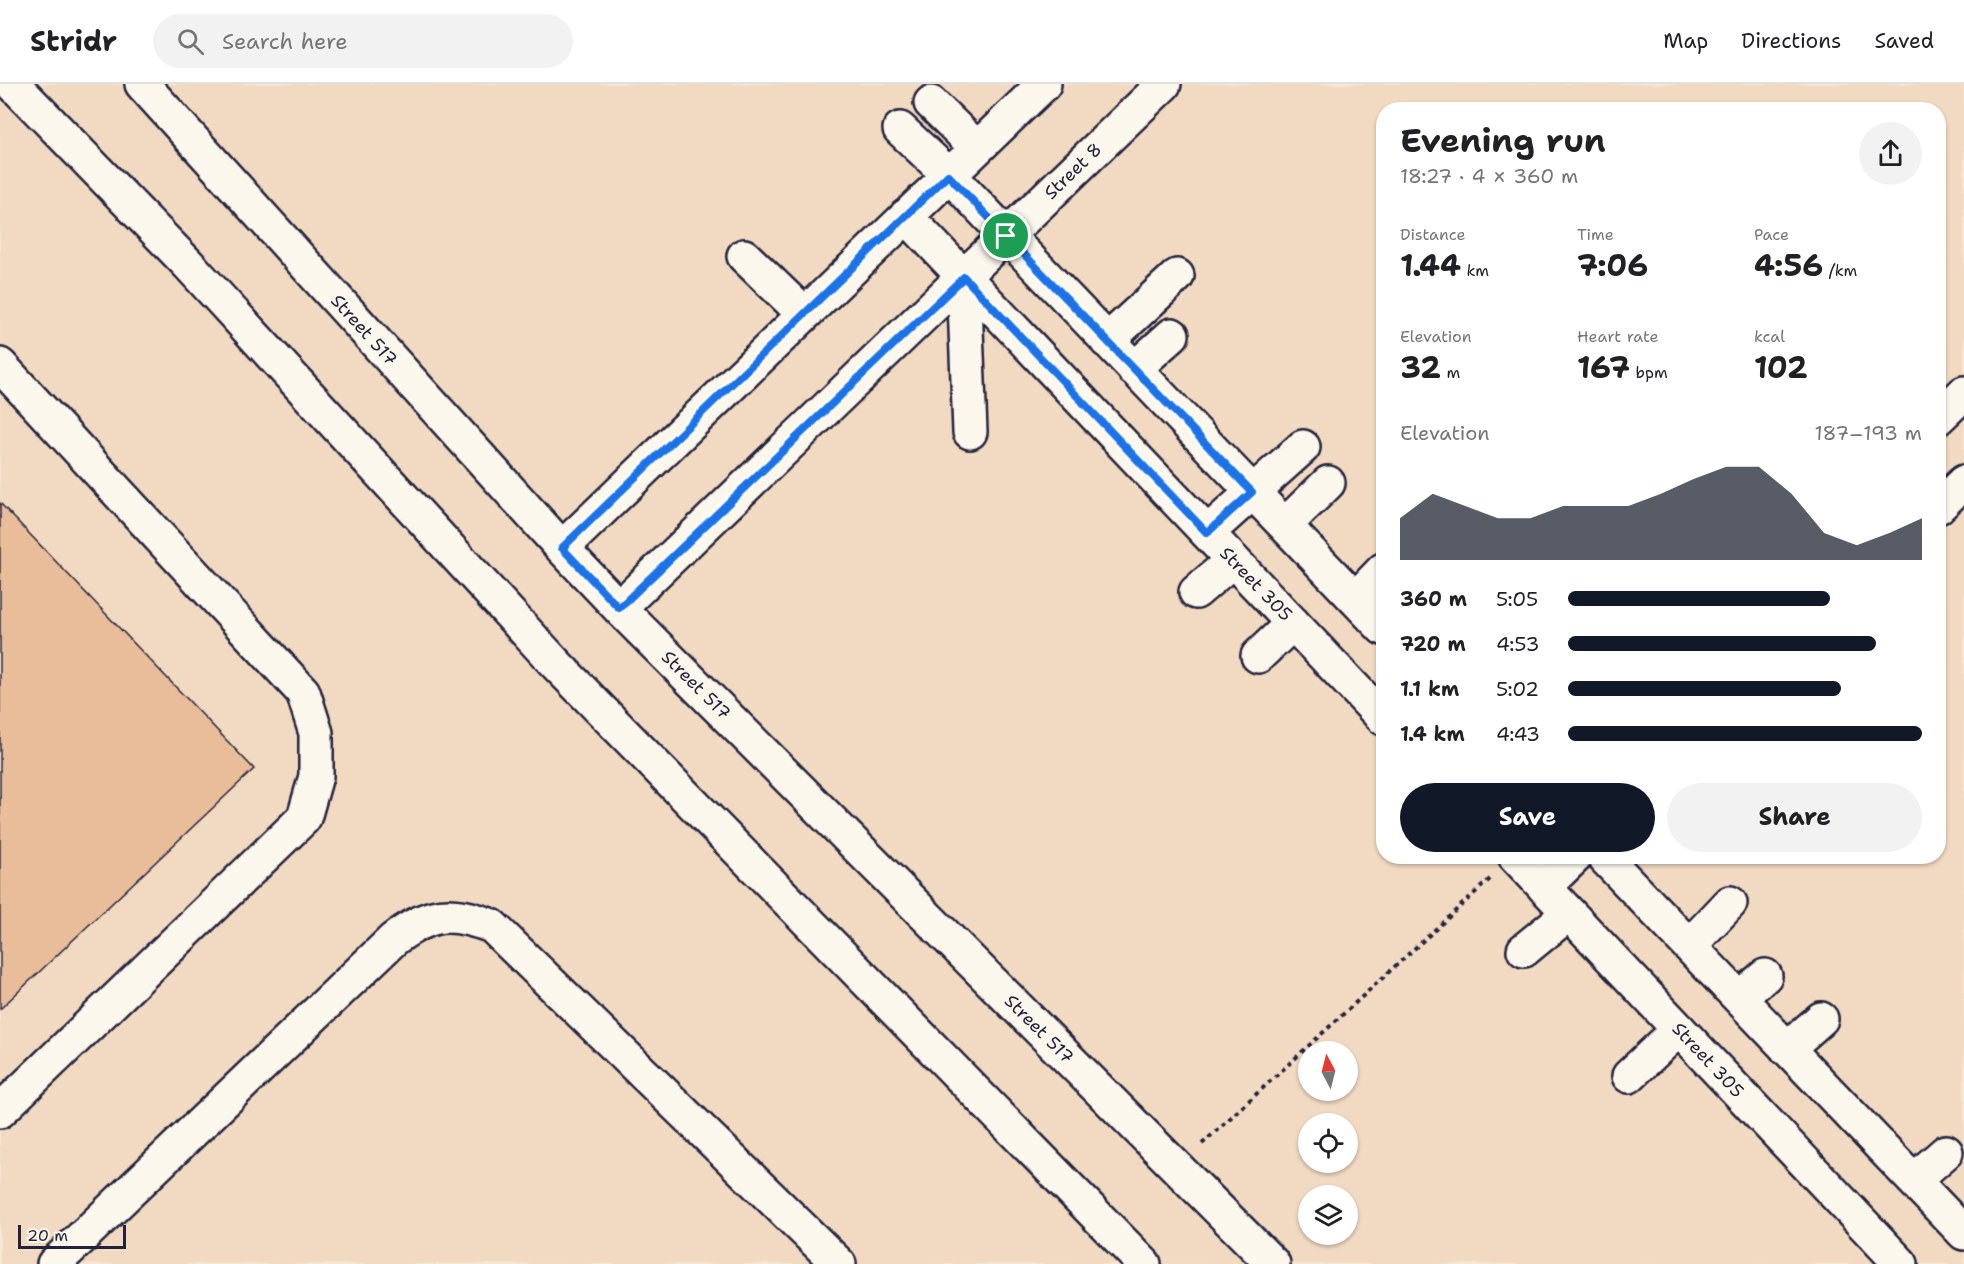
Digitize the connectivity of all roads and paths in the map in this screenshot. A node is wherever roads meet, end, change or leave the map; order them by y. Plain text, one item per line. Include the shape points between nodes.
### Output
1 (13, 84) edge
2 (1044, 84) edge
3 (1164, 84) edge
4 (154, 88) edge
5 (931, 103) dead end
6 (900, 129) dead end
7 (977, 148) junction
8 (948, 175) junction
9 (906, 216) junction
10 (1006, 236) junction
11 (744, 255) dead end
12 (1177, 276) dead end
13 (964, 277) junction
14 (804, 314) junction
15 (1172, 335) dead end
16 (1107, 341) junction
17 (0, 365) edge
18 (1134, 369) junction
19 (1964, 393) edge
20 (1946, 410) edge
21 (970, 432) dead end
22 (1302, 447) dead end
23 (1964, 482) edge
24 (1328, 483) dead end
25 (1252, 492) junction
26 (1946, 499) edge
27 (1285, 525) junction
28 (1207, 533) junction
29 (562, 548) junction
30 (1233, 560) junction
31 (1376, 577) edge
32 (1196, 592) dead end
33 (1355, 599) junction
34 (619, 608) junction
35 (1376, 621) edge
36 (1293, 623) junction
37 (1258, 656) dead end
38 (1376, 711) edge
39 (1507, 864) edge
40 (1522, 864) edge
41 (1568, 864) edge
42 (1611, 864) edge
43 (1544, 887) junction
44 (1730, 903) dead end
45 (1569, 913) junction
46 (1689, 946) junction
47 (1524, 950) dead end
48 (1765, 976) dead end
49 (1739, 998) junction
50 (1821, 1019) dead end
51 (1679, 1029) junction
52 (1787, 1049) junction
53 (1629, 1077) dead end
54 (0, 1112) edge
55 (1946, 1152) dead end
56 (1177, 1167) junction
57 (1914, 1180) junction
58 (1964, 1233) edge
59 (1897, 1262) edge
60 (54, 1264) edge
61 (839, 1264) edge
62 (1144, 1264) edge
63 (1273, 1264) edge

1 - 62 street via 189,265 555,663
2 - 7 street
3 - 10 street, Street 8
4 - 29 street, Street 517
5 - 7 street
6 - 8 street
7 - 8 street
8 - 9 street
8 - 10 street
9 - 13 street, Street 305
9 - 14 street
10 - 13 street, Street 8
10 - 16 street
11 - 14 street
12 - 16 street
13 - 21 street
13 - 28 street, Street 305
13 - 34 street, Street 8
14 - 29 street
15 - 18 street
16 - 18 street
17 - 54 street via 303,692 316,733 316,776 304,818
18 - 25 street
19 - 20 street
22 - 25 street
23 - 26 street
24 - 27 street
25 - 27 street
25 - 28 street
27 - 33 street
28 - 30 street, Street 305
29 - 34 street, Street 517
30 - 32 street
30 - 36 street, Street 305
31 - 33 street
33 - 35 street
34 - 56 street, Street 517
36 - 37 street
36 - 38 street, Street 305
39 - 56 path
40 - 43 street, Street 305
41 - 43 street
42 - 46 street
43 - 45 street, Street 305
44 - 46 street
45 - 47 street
45 - 51 street, Street 305
46 - 49 street
48 - 49 street
49 - 52 street
50 - 52 street
51 - 53 street
51 - 59 street, Street 305
52 - 57 street
55 - 57 street
56 - 63 street, Street 517
57 - 58 street
60 - 61 street via 394,939 416,923 441,916 467,917 492,926

